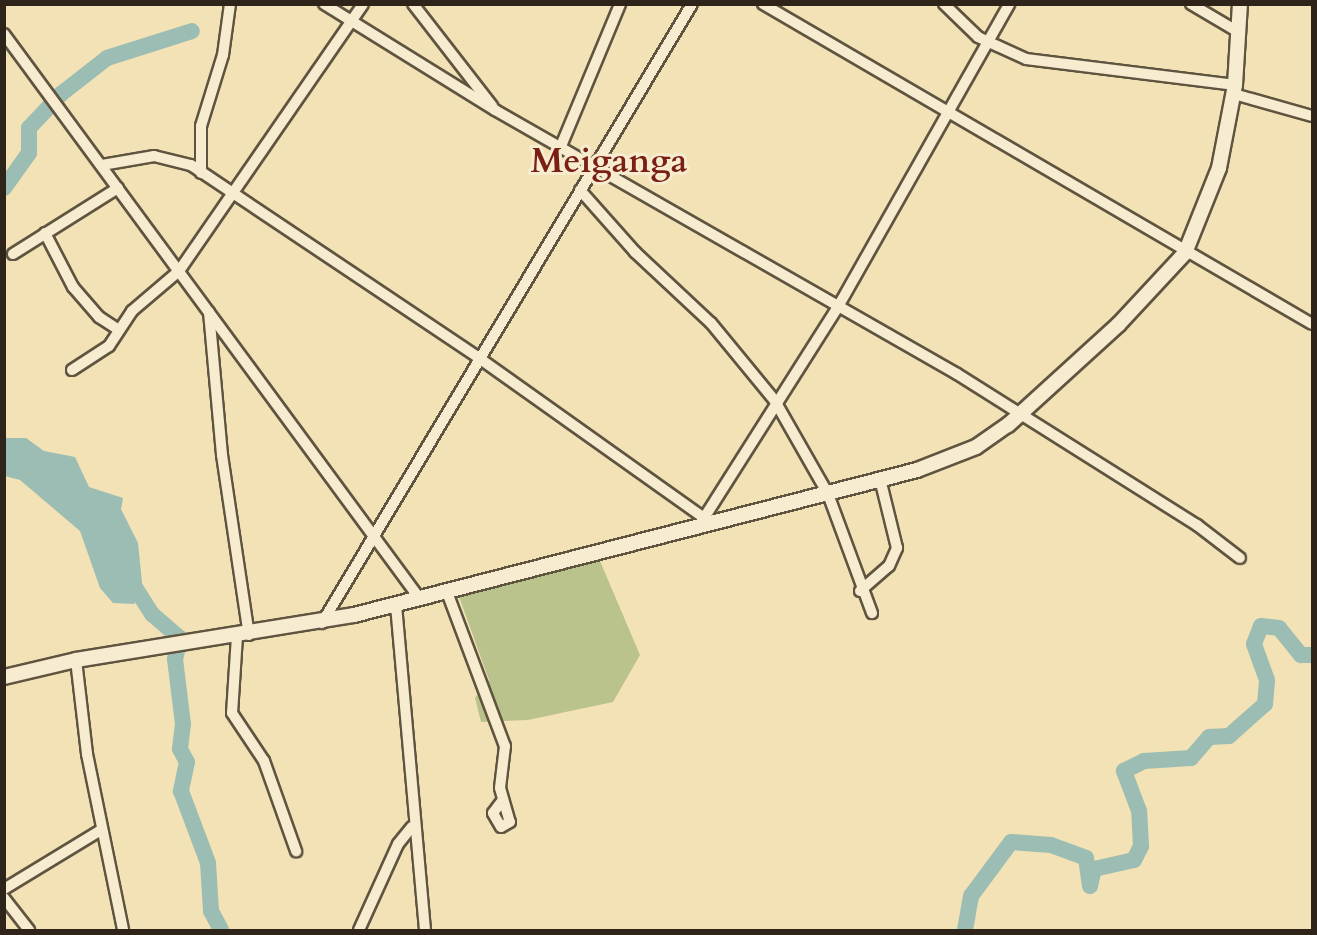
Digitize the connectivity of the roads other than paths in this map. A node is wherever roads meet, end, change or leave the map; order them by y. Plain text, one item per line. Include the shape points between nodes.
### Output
1 (230, 4) edge
2 (324, 4) edge
3 (363, 4) edge
4 (413, 4) edge
5 (621, 4) edge
6 (692, 4) edge
7 (763, 4) edge
8 (944, 4) edge
9 (1009, 4) edge
10 (1191, 4) edge
11 (1239, 4) edge
12 (353, 22) junction
13 (1240, 33) junction
14 (4, 34) edge
15 (988, 44) junction
16 (1234, 90) junction
17 (495, 110) junction
18 (948, 114) junction
19 (1312, 116) edge
20 (561, 146) junction
21 (595, 164) junction
22 (102, 165) junction
23 (201, 173) junction
24 (118, 188) junction
25 (580, 190) junction
26 (232, 196) junction
27 (45, 233) junction
28 (1185, 253) junction
29 (13, 254) dead end
30 (179, 271) junction
31 (838, 305) junction
32 (209, 312) junction
33 (1312, 324) edge
34 (119, 330) junction
35 (479, 358) junction
36 (72, 370) dead end
37 (775, 400) junction
38 (1021, 414) junction
39 (880, 479) junction
40 (828, 494) junction
41 (707, 521) junction
42 (373, 531) junction
43 (1240, 558) dead end
44 (860, 591) junction
45 (447, 592) junction
46 (420, 599) junction
47 (396, 604) junction
48 (872, 613) dead end
49 (321, 623) junction
50 (243, 635) junction
51 (76, 660) junction
52 (4, 678) edge
53 (502, 801) dead end
54 (412, 827) junction
55 (101, 830) junction
56 (296, 851) dead end
57 (4, 889) edge
58 (4, 898) edge
59 (29, 930) edge
60 (123, 930) edge
61 (359, 930) edge
62 (424, 930) edge

1 - 23 street via 223,55 201,126
2 - 12 street
3 - 12 street
4 - 17 street
5 - 20 street
6 - 21 street
7 - 18 street
8 - 15 street
9 - 15 street
10 - 13 street
11 - 13 street
12 - 17 street
12 - 26 street
13 - 16 street
14 - 22 street
15 - 16 street via 1026,59
15 - 18 street
16 - 19 street
16 - 28 street via 1206,210
17 - 20 street
18 - 28 street
18 - 31 street
20 - 21 street
21 - 25 street
21 - 31 street
22 - 23 street via 154,156
22 - 24 street
23 - 26 street
24 - 27 street
24 - 30 street
25 - 35 street
25 - 37 street via 634,252 711,323
26 - 30 street
26 - 35 street
27 - 29 street
27 - 34 street via 73,287 99,317
28 - 33 street
28 - 38 street via 1151,294
30 - 32 street
30 - 34 street via 132,311
31 - 37 street
31 - 38 street
32 - 42 street
32 - 50 street
34 - 36 street via 101,352
35 - 41 street
35 - 42 street
37 - 40 street
37 - 41 street
38 - 39 street via 976,447
38 - 43 street
39 - 40 street
39 - 44 street via 897,548 889,566
40 - 41 street
40 - 44 street
41 - 45 street
42 - 46 street
42 - 49 street
44 - 48 street
45 - 46 street
45 - 53 street via 505,746
46 - 47 street
47 - 49 street
47 - 54 street via 412,740
49 - 50 street
50 - 51 street
50 - 56 street via 232,713 271,777
51 - 52 street
51 - 55 street
54 - 61 street via 398,844
54 - 62 street
55 - 57 street
55 - 60 street
58 - 59 street

